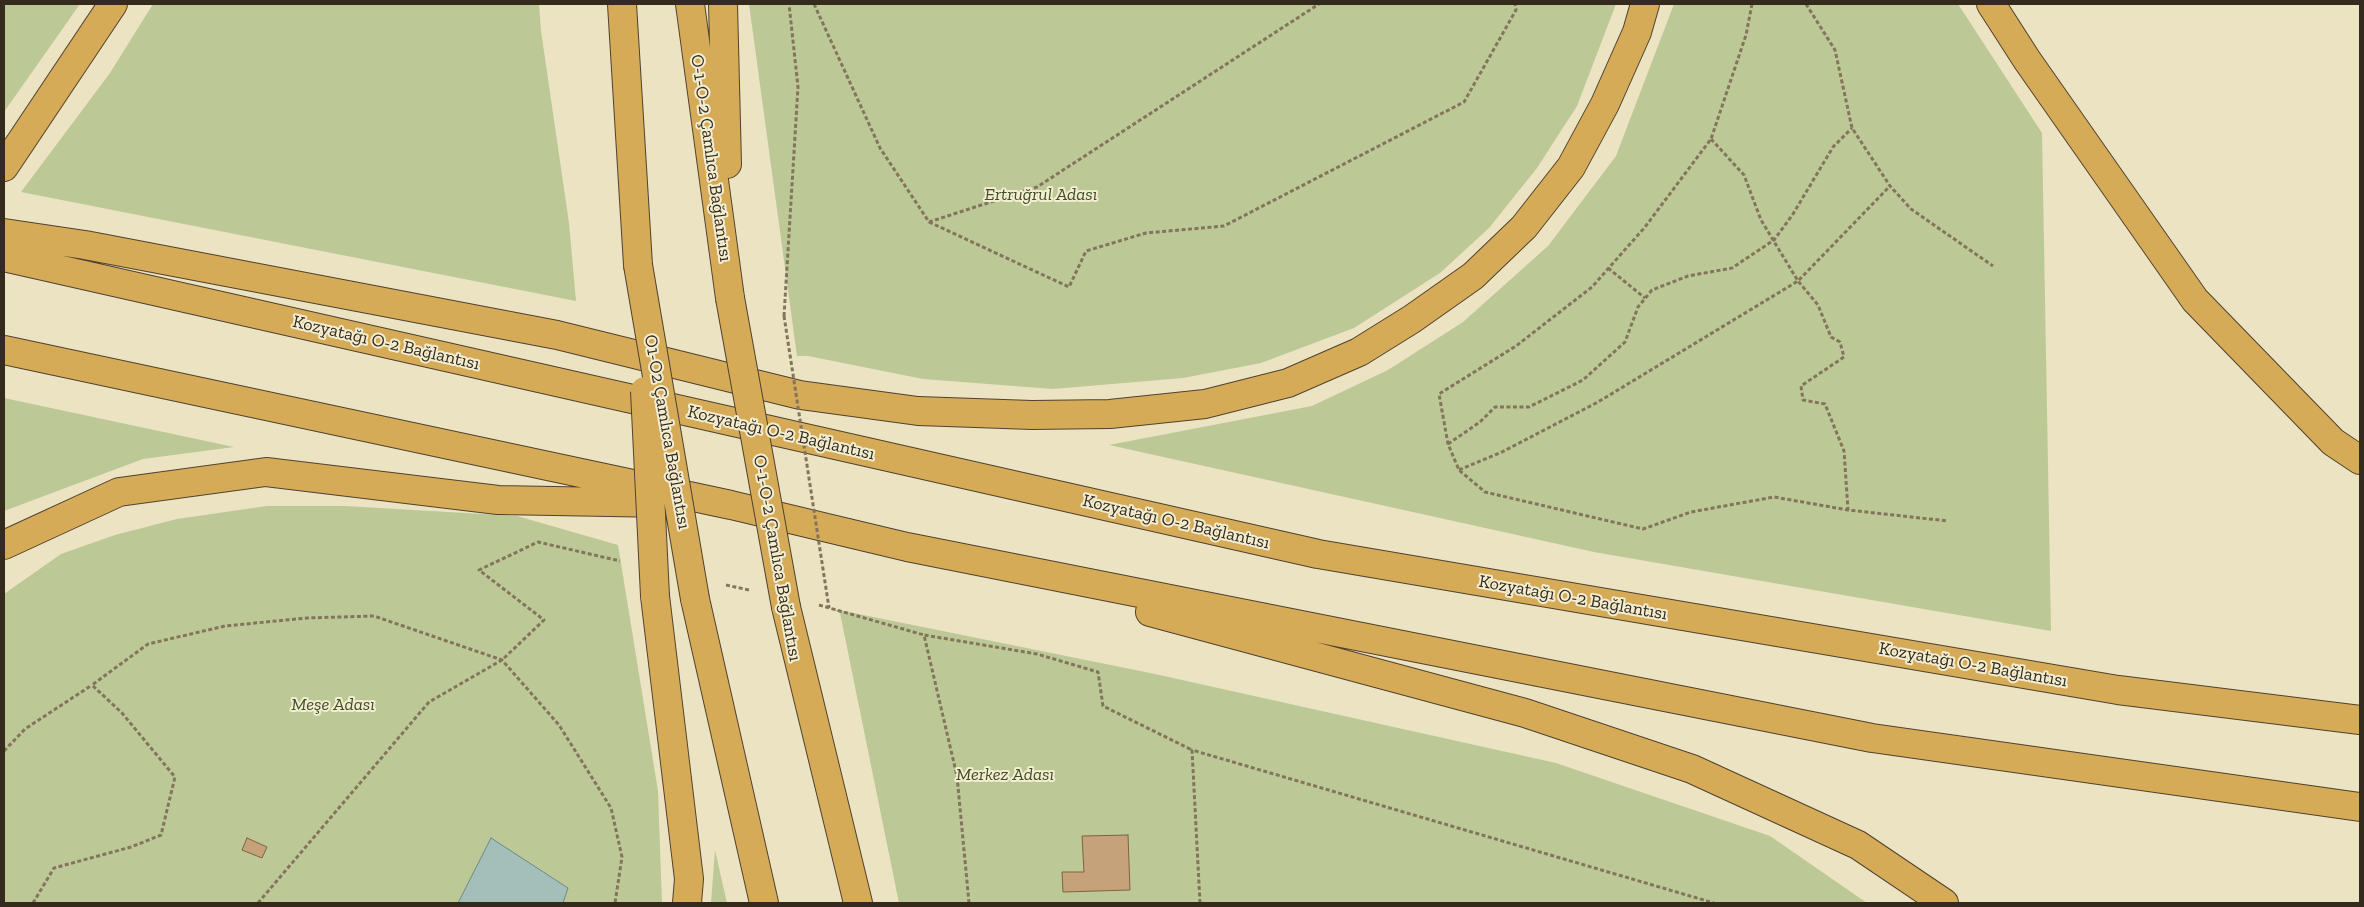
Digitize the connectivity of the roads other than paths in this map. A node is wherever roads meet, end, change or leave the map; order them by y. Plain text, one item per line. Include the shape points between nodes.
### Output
1 (113, 4) edge
2 (622, 4) edge
3 (690, 4) edge
4 (723, 4) edge
5 (1645, 4) edge
6 (1991, 4) edge
7 (4, 167) edge
8 (4, 233) edge
9 (4, 257) edge
10 (638, 265) junction
11 (730, 298) junction
12 (4, 350) edge
13 (2360, 460) edge
14 (731, 505) junction
15 (4, 545) edge
16 (907, 547) junction
17 (786, 608) junction
18 (2360, 720) edge
19 (2360, 807) edge
20 (687, 903) edge
21 (764, 903) edge
22 (839, 903) edge
23 (858, 903) edge
24 (1944, 903) edge

1 - 7 highway
2 - 10 highway
3 - 11 highway, O-1-O-2 Çamlıca Bağlantısı
4 - 11 highway
5 - 8 highway via 1637,32 1605,104 1571,167 1524,227 1473,276 1359,352 1288,383 1205,404 1110,414 1032,416 918,411 800,394 557,335 85,245
6 - 13 highway via 2195,300 2333,442
9 - 18 highway, Kozyatağı O-2 Bağlantısı via 1318,554 2118,690
10 - 20 highway, bridge via 655,596 689,879
10 - 21 highway, O1-O2 Çamlıca Bağlantısı, bridge via 695,600
11 - 17 highway, O-1-O-2 Çamlıca Bağlantısı, bridge
12 - 14 highway
14 - 15 highway via 498,500 266,472 119,492
14 - 16 highway
16 - 19 highway via 1872,738
16 - 24 highway via 1525,713 1692,769 1858,845
17 - 22 highway, O-1-O-2 Çamlıca Bağlantısı
17 - 23 highway

